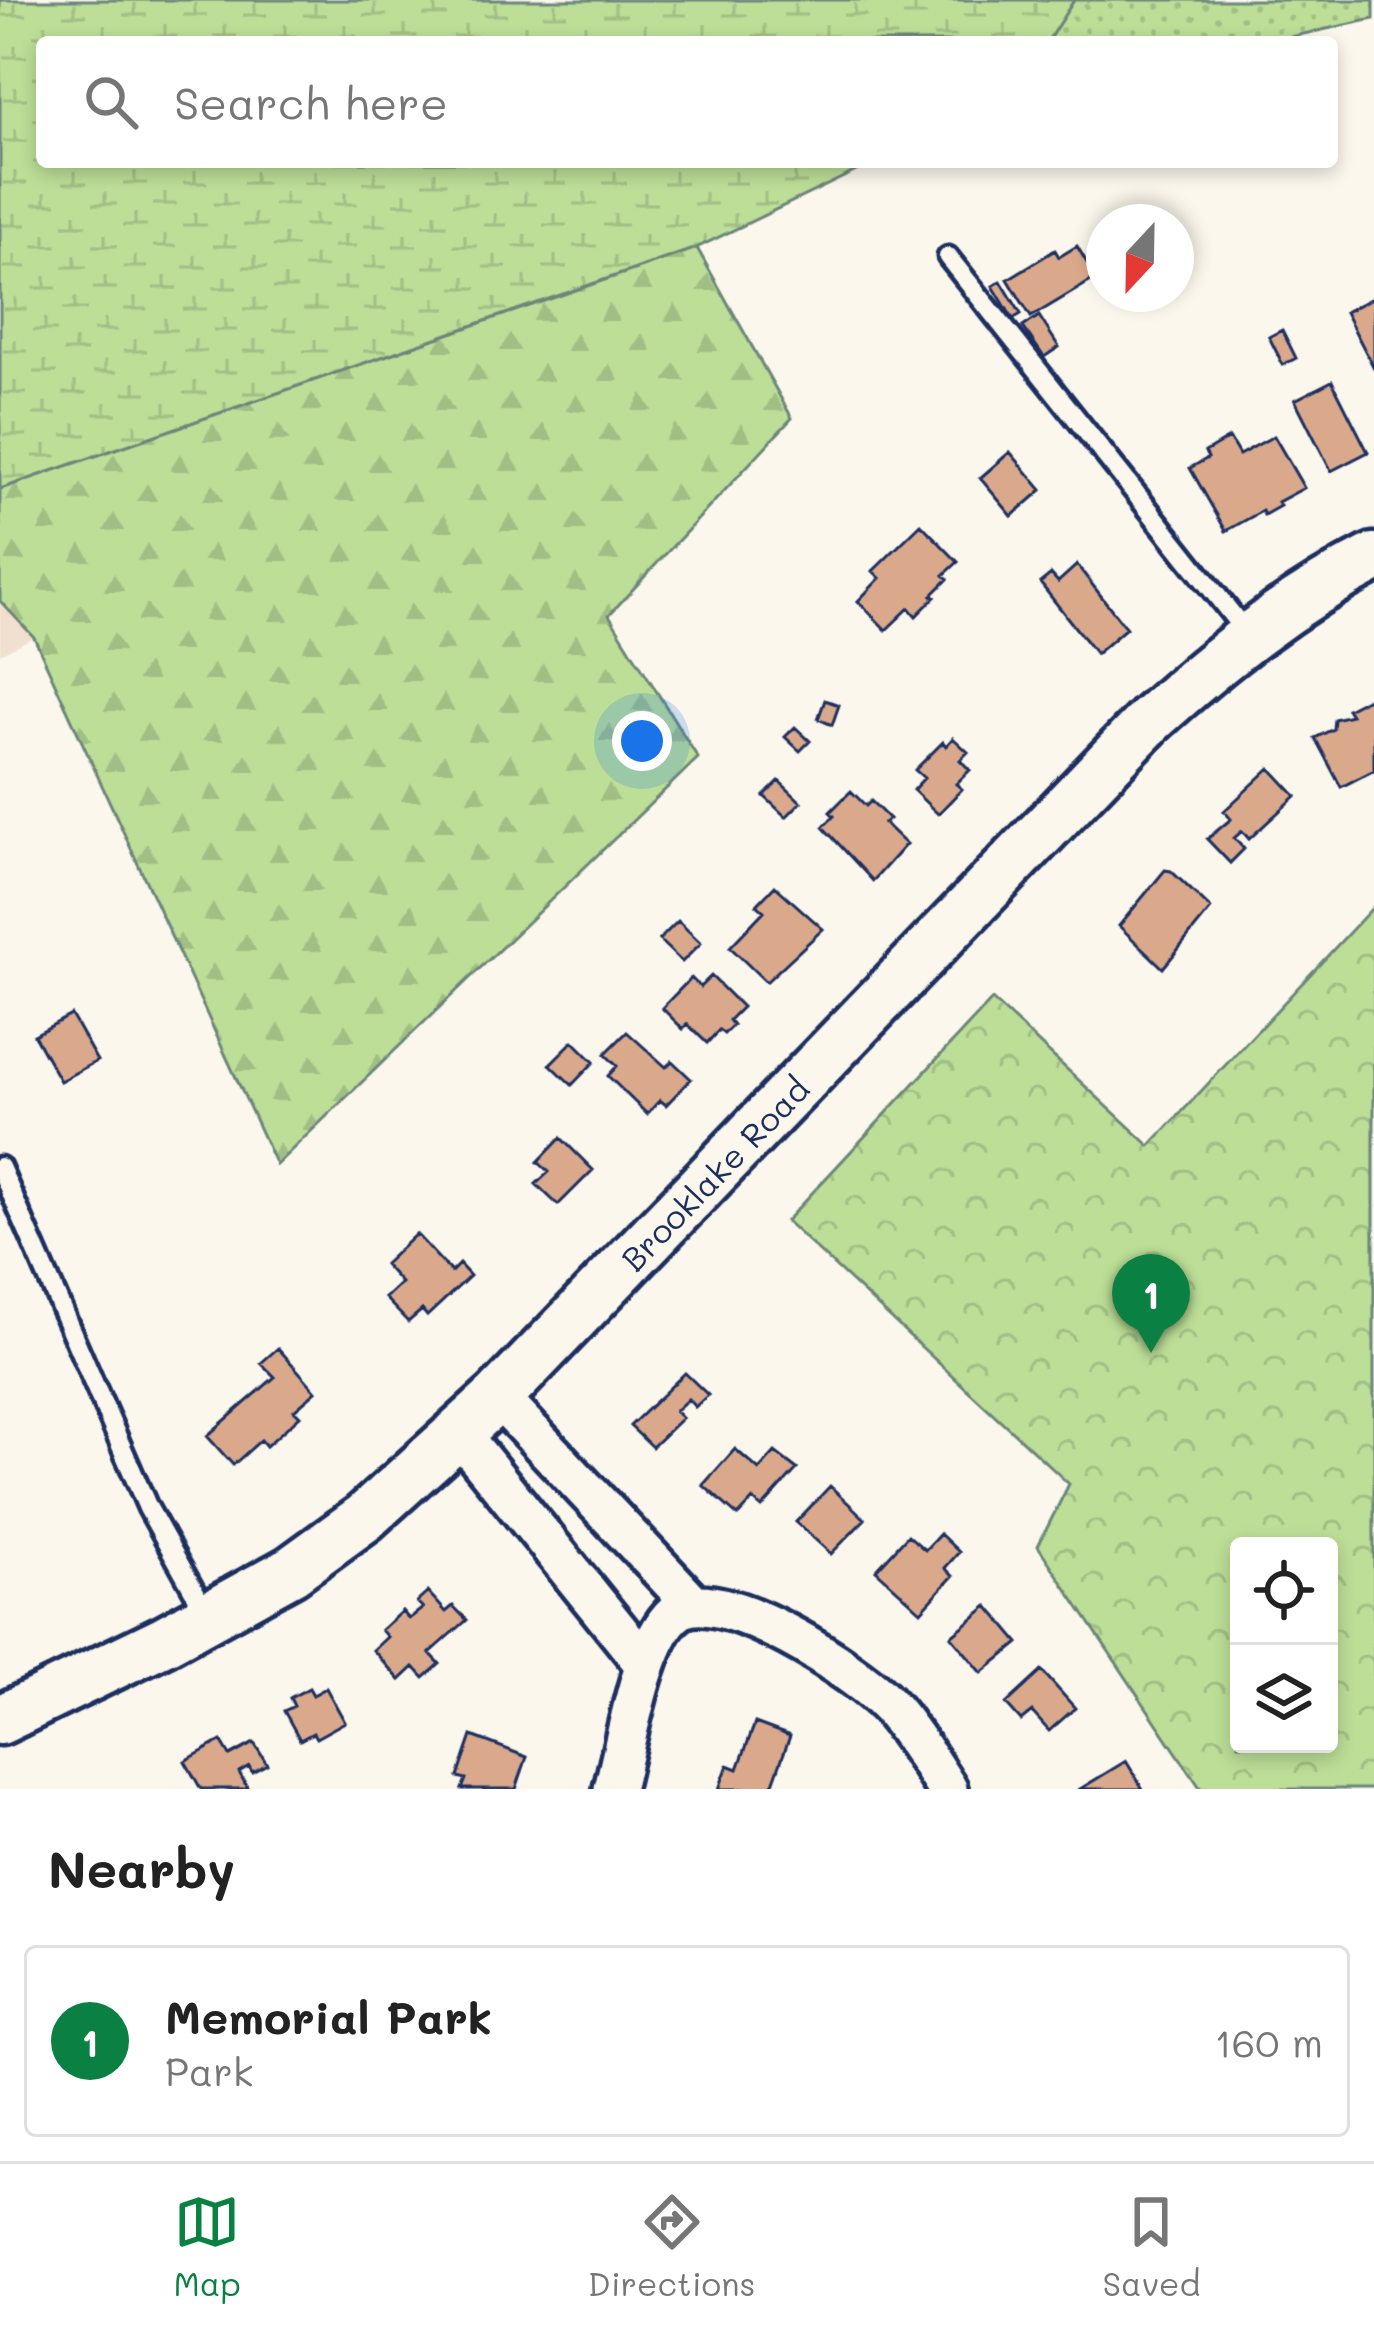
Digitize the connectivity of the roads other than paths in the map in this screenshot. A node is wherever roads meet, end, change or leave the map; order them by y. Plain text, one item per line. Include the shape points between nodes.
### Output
1 (948, 256) dead end
2 (1374, 557) edge
3 (1249, 636) junction
4 (0, 1166) edge
5 (498, 1397) junction
6 (460, 1434) junction
7 (693, 1604) junction
8 (208, 1617) junction
9 (644, 1663) junction
10 (0, 1720) edge
11 (614, 1789) edge
12 (947, 1789) edge

1 - 3 lane
2 - 3 street, Brooklake Road
3 - 5 street, Brooklake Road via 1149,721
4 - 8 lane via 148,1508
5 - 6 street, Brooklake Road
5 - 7 street
6 - 8 street, Brooklake Road via 364,1518
6 - 9 street
7 - 9 street via 666,1624
7 - 12 street via 781,1631 855,1674 889,1705
8 - 10 street, Brooklake Road
9 - 11 street

